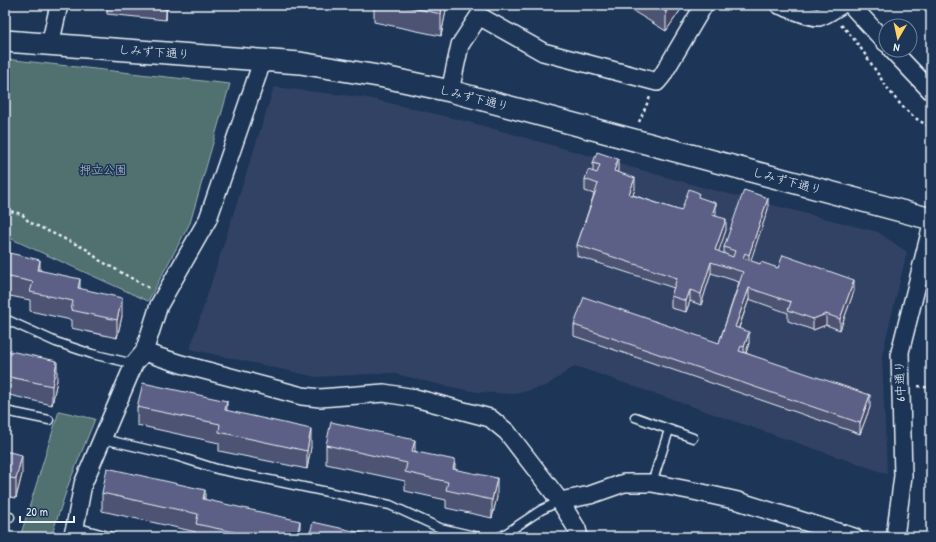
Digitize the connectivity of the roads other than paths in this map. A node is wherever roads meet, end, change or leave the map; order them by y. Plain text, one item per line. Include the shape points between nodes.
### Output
1 (59, 5) edge
2 (704, 5) edge
3 (779, 5) edge
4 (851, 5) edge
5 (835, 9) edge
6 (878, 34) edge
7 (5, 41) edge
8 (50, 45) junction
9 (900, 58) edge
10 (263, 59) junction
11 (450, 91) junction
12 (931, 91) edge
13 (931, 219) edge
14 (931, 229) edge
15 (928, 256) edge
16 (5, 319) edge
17 (139, 358) junction
18 (5, 411) edge
19 (635, 418) dead end
20 (49, 420) dead end
21 (669, 430) junction
22 (694, 438) dead end
23 (103, 439) junction
24 (652, 483) junction
25 (560, 501) junction
26 (73, 532) edge
27 (112, 537) edge
28 (479, 537) edge
29 (498, 537) edge
30 (579, 537) edge
31 (854, 537) edge
32 (895, 537) edge

1 - 8 street
2 - 11 street via 656,82 543,52 479,16 460,45
3 - 5 street via 817,17
4 - 6 street
7 - 8 street, しみず下通り
8 - 10 street, しみず下通り
9 - 12 street
10 - 11 street, しみず下通り via 342,69
10 - 17 street via 208,219 159,305
11 - 13 street, しみず下通り
14 - 15 street, 6中通り
15 - 32 street, 6中通り via 900,352 903,476
16 - 17 lane via 56,342 92,354
17 - 23 street
17 - 25 street via 181,364 302,396 320,398 384,393 415,398 490,418 507,432
18 - 20 lane
19 - 21 lane
21 - 22 lane
21 - 24 lane
23 - 26 street via 84,484
23 - 28 lane via 176,456 217,469 390,505 440,528
24 - 25 street via 624,483 590,495
24 - 31 street via 738,501
25 - 29 lane
25 - 30 street
26 - 27 lane

